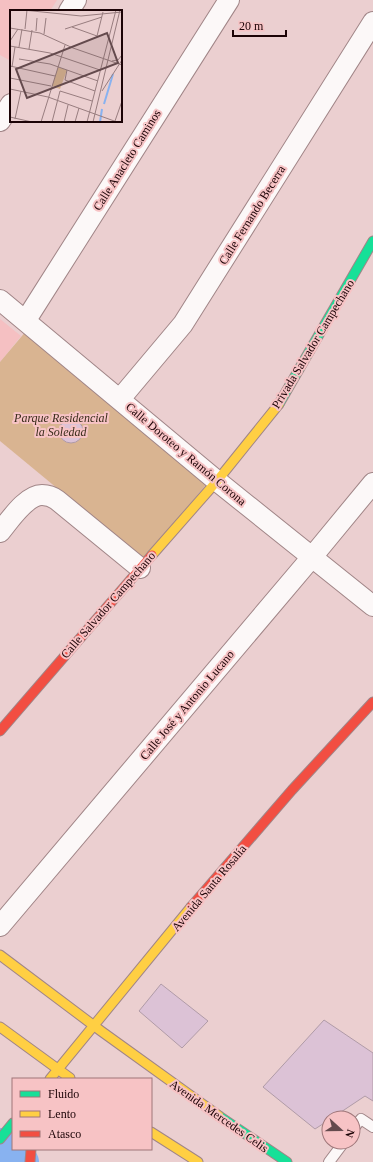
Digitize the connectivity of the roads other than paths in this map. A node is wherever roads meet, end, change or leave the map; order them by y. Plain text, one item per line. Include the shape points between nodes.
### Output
1 (76, 0) edge
2 (229, 0) edge
3 (70, 10) edge
4 (373, 22) edge
5 (10, 106) edge
6 (0, 122) edge
7 (373, 241) edge
8 (0, 300) edge
9 (26, 320) junction
10 (120, 399) junction
11 (217, 481) junction
12 (373, 483) edge
13 (0, 532) edge
14 (312, 557) junction
15 (140, 568) junction
16 (373, 606) edge
17 (373, 702) edge
18 (0, 731) edge
19 (0, 926) edge
20 (0, 955) edge
21 (94, 1026) junction
22 (0, 1027) edge
23 (57, 1075) edge
24 (68, 1078) edge
25 (361, 1120) edge
26 (12, 1124) edge
27 (373, 1127) edge
28 (152, 1133) edge
29 (0, 1139) edge
30 (31, 1150) edge
31 (338, 1150) edge
32 (30, 1162) edge
33 (198, 1162) edge
34 (287, 1162) edge
35 (329, 1162) edge

1 - 3 street
2 - 9 street, Calle Anacleto Caminos
4 - 10 street, Calle Fernando Becerra via 183,324
5 - 6 street
7 - 11 street, Privada Salvador Campechano via 279,405
8 - 9 street, Calle Doroteo y Ramón Corona
9 - 10 street, Calle Doroteo y Ramón Corona
10 - 11 street, Calle Doroteo y Ramón Corona
11 - 14 street, Calle Doroteo y Ramón Corona
11 - 15 street, Calle Salvador Campechano
12 - 14 street, Calle José y Antonio Lucano
13 - 15 street via 27,501 42,495 50,496
14 - 16 street, Calle Doroteo y Ramón Corona
14 - 19 street, Calle José y Antonio Lucano
15 - 18 street, Calle Salvador Campechano
17 - 21 street, Avenida Santa Rosalía via 292,790 198,899
20 - 21 street, Avenida Mercedes Celis
21 - 23 street, Avenida Santa Rosalía
21 - 34 street, Avenida Mercedes Celis via 248,1137
22 - 23 street
23 - 24 street
25 - 27 lane
26 - 29 street
28 - 33 street
30 - 32 street
31 - 35 lane

